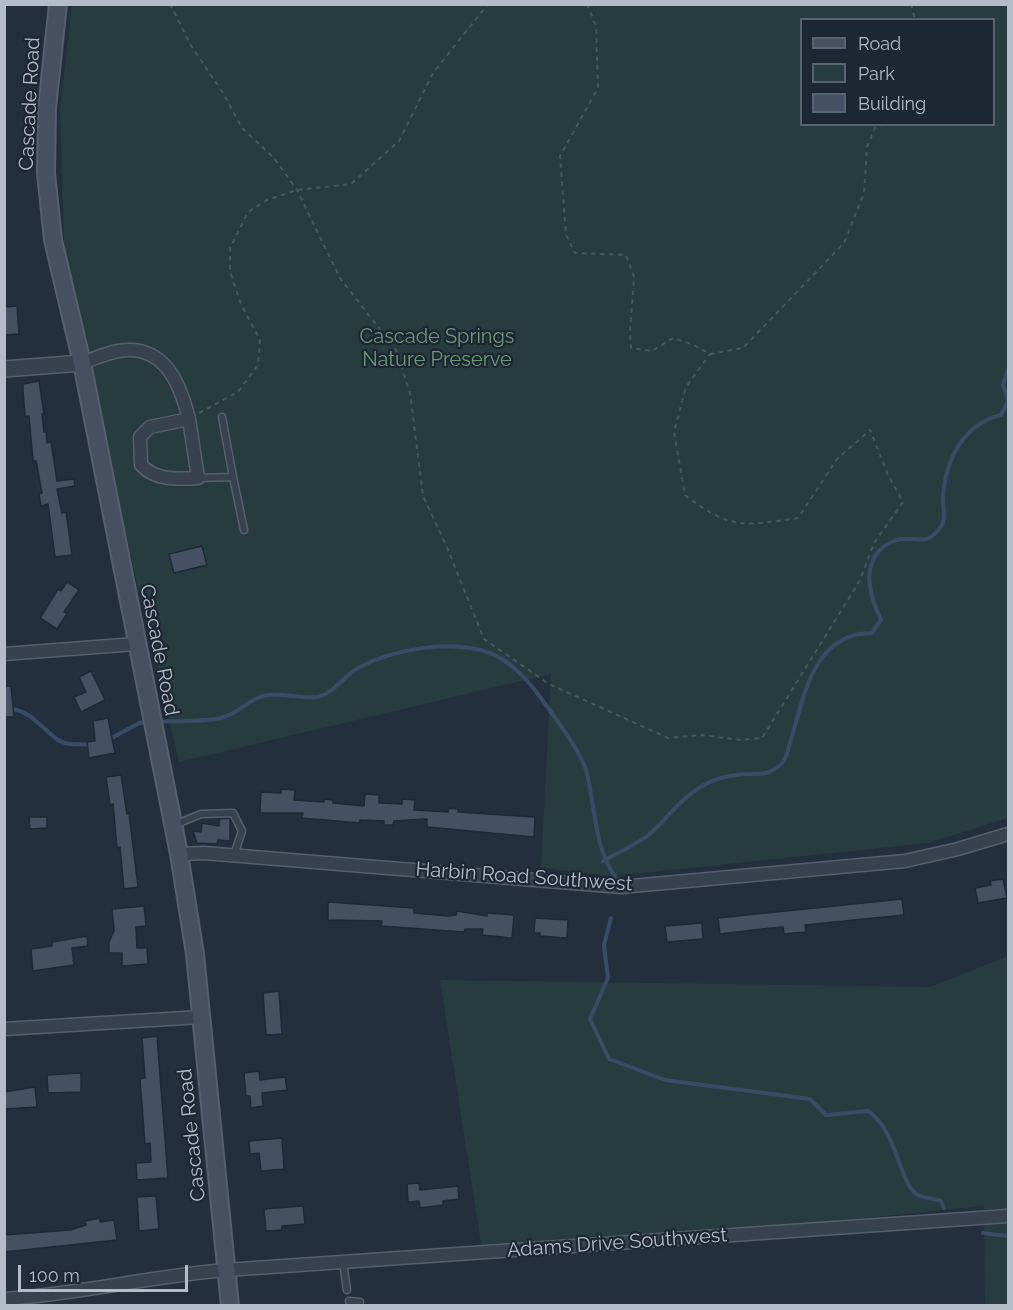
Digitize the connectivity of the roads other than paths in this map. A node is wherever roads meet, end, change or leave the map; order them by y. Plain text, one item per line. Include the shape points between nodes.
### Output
1 (58, 4) edge
2 (82, 363) junction
3 (4, 369) edge
4 (222, 417) dead end
5 (189, 419) junction
6 (233, 477) junction
7 (198, 478) junction
8 (244, 530) dead end
9 (136, 644) junction
10 (4, 654) edge
11 (173, 825) junction
12 (1008, 834) edge
13 (179, 854) junction
14 (234, 855) junction
15 (201, 1017) junction
16 (4, 1029) edge
17 (1008, 1216) edge
18 (343, 1262) junction
19 (226, 1270) junction
20 (347, 1290) dead end
21 (4, 1299) edge
22 (349, 1301) dead end
23 (360, 1302) dead end
24 (230, 1305) edge

1 - 2 main road, Cascade Road via 47,108 46,173 53,240
2 - 3 street
2 - 5 street via 119,350 159,359 182,391
2 - 9 main road, Cascade Road
4 - 6 lane
5 - 7 street
5 - 7 street via 150,427 140,437 139,452 141,465 150,474 170,479
6 - 7 lane
6 - 8 lane
9 - 10 street
9 - 11 main road, Cascade Road
11 - 13 main road, Cascade Road
11 - 14 lane via 201,814 233,813 242,831
12 - 14 street, Harbin Road Southwest via 905,861 621,887
13 - 14 street, Harbin Road Southwest
13 - 15 main road, Cascade Road
15 - 16 street
15 - 19 main road, Cascade Road
17 - 18 street, Adams Drive Southwest
18 - 19 street, Adams Drive Southwest
18 - 20 lane
19 - 21 street, Adams Drive Southwest
19 - 24 main road, Cascade Road
22 - 23 lane

